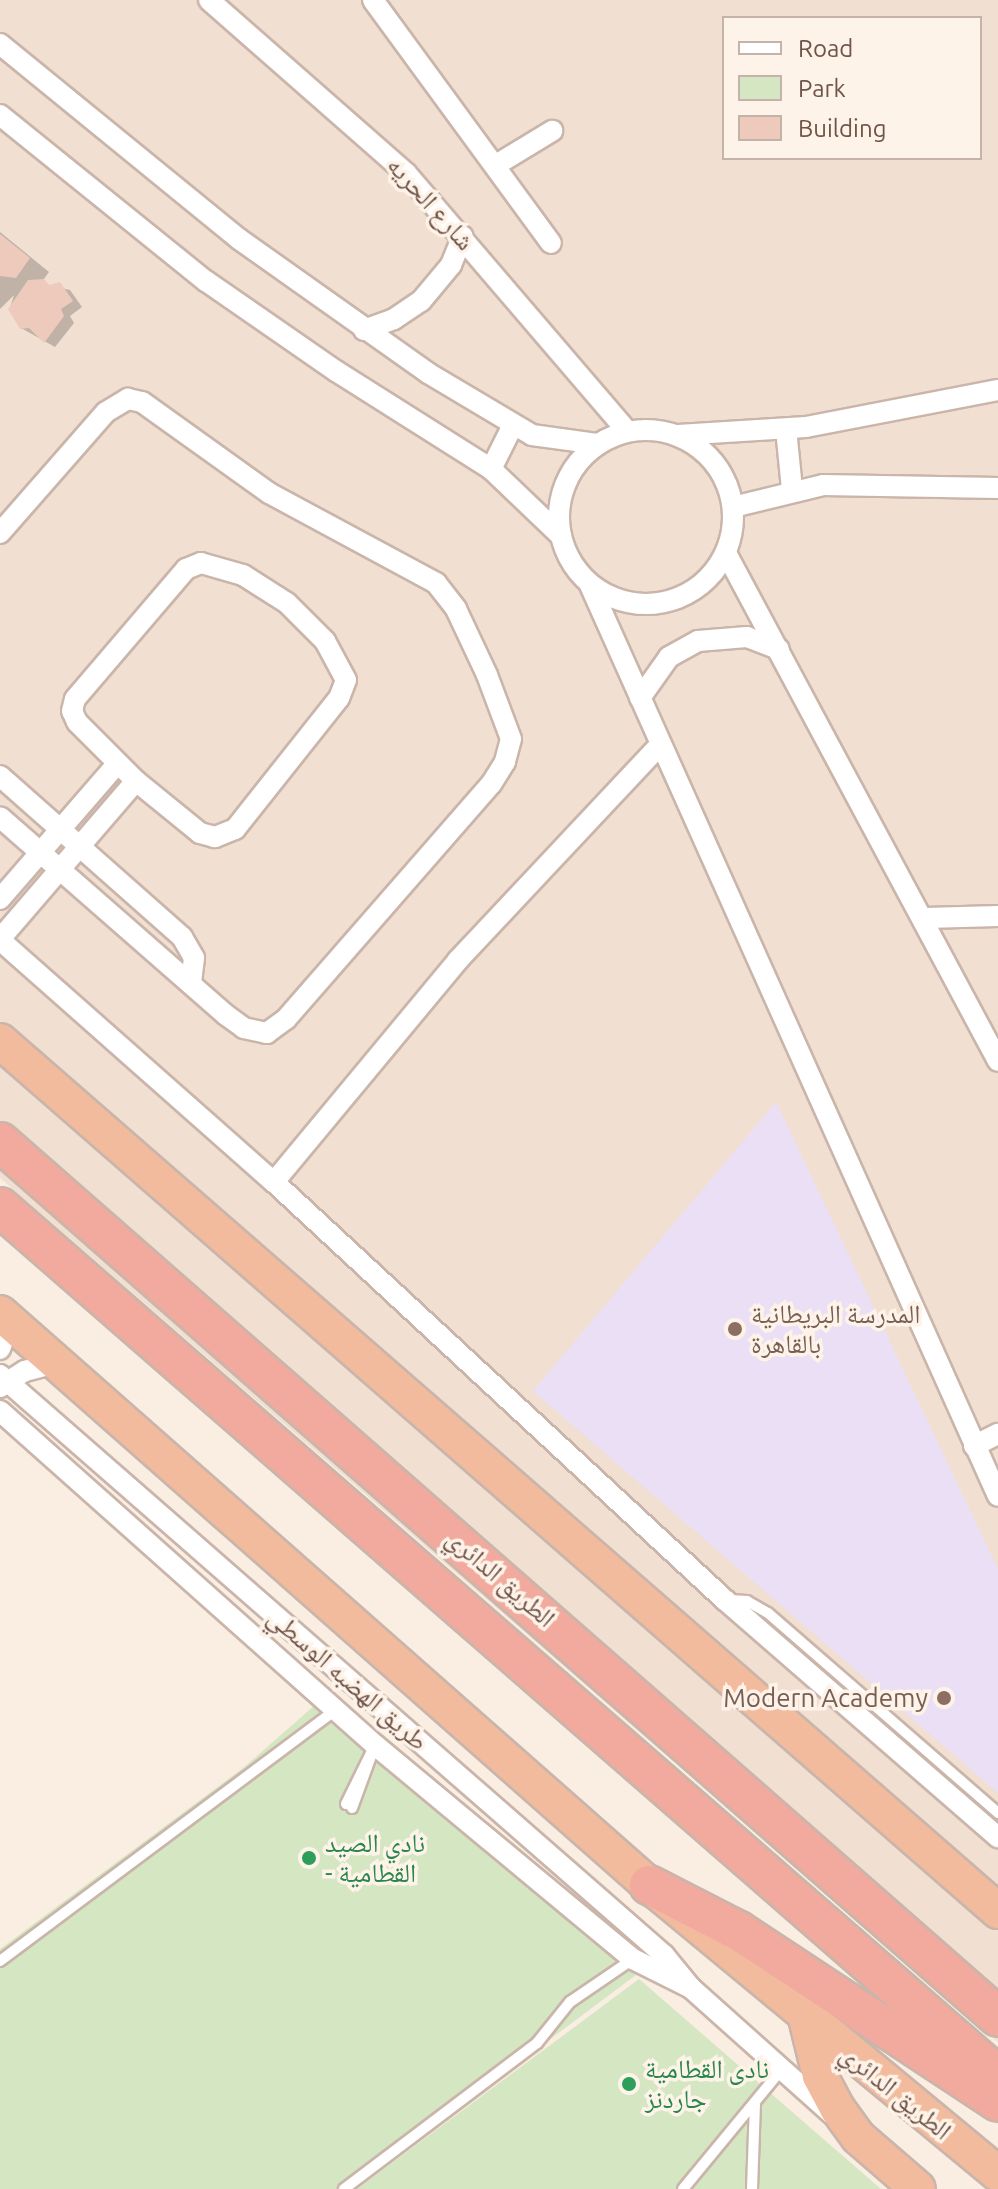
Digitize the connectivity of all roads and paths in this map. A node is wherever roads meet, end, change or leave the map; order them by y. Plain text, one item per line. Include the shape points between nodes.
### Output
1 (209, 0) edge
2 (373, 0) edge
3 (0, 44) edge
4 (0, 115) edge
5 (552, 131) dead end
6 (496, 165) junction
7 (463, 236) junction
8 (551, 243) dead end
9 (364, 330) junction
10 (998, 390) edge
11 (512, 427) junction
12 (786, 429) junction
13 (627, 431) junction
14 (675, 435) junction
15 (598, 444) junction
16 (491, 469) junction
17 (998, 488) edge
18 (792, 489) junction
19 (733, 507) junction
20 (0, 533) edge
21 (561, 536) junction
22 (726, 553) junction
23 (589, 583) junction
24 (779, 649) junction
25 (640, 698) junction
26 (661, 744) junction
27 (117, 764) junction
28 (0, 776) edge
29 (136, 781) junction
30 (0, 817) edge
31 (61, 827) junction
32 (80, 845) junction
33 (41, 852) junction
34 (60, 869) junction
35 (0, 899) edge
36 (998, 916) edge
37 (925, 918) junction
38 (0, 940) edge
39 (191, 984) junction
40 (0, 1041) edge
41 (998, 1061) edge
42 (0, 1142) edge
43 (274, 1182) junction
44 (0, 1207) edge
45 (3, 1328) edge
46 (55, 1363) junction
47 (2, 1381) edge
48 (0, 1411) edge
49 (998, 1434) edge
50 (974, 1446) junction
51 (998, 1496) edge
52 (335, 1710) junction
53 (397, 1723) junction
54 (375, 1745) junction
55 (921, 1758) junction
56 (349, 1806) dead end
57 (998, 1813) edge
58 (998, 1837) edge
59 (649, 1885) junction
60 (998, 1911) edge
61 (633, 1959) junction
62 (0, 1961) edge
63 (691, 1988) junction
64 (998, 2017) edge
65 (806, 2018) junction
66 (782, 2069) junction
67 (998, 2076) edge
68 (998, 2102) edge
69 (755, 2104) junction
70 (858, 2137) junction
71 (998, 2174) edge
72 (344, 2189) edge
73 (683, 2189) edge
74 (752, 2189) edge
75 (918, 2189) edge

1 - 7 street, شارع الحريه via 377,144
2 - 6 street
3 - 9 street via 178,191
4 - 16 street via 206,281
5 - 6 street
6 - 8 street
7 - 9 street via 451,265 421,301
7 - 13 street, شارع الحريه
9 - 11 street
10 - 12 street
11 - 15 street via 554,441
11 - 16 street
12 - 14 street
12 - 18 street
13 - 14 street
13 - 15 street
14 - 19 street via 715,462
15 - 21 street via 578,461 565,484
16 - 21 street
17 - 18 street via 853,484
18 - 19 street
19 - 22 street
20 - 39 street via 106,412 135,399 269,493 436,583 456,609 504,715 511,739 501,771 278,1027 261,1034 244,1028
21 - 23 street
22 - 23 street via 712,575 666,602 638,604
22 - 24 street
23 - 25 street
24 - 25 street via 747,637 698,641 669,657
24 - 37 street
25 - 26 street
26 - 43 street via 458,960
26 - 50 street
27 - 29 street
27 - 29 street via 77,722 73,705 193,565 218,564 266,588 307,621 341,662 346,680 339,698 229,834 200,833
27 - 31 street
28 - 31 street
29 - 32 street
30 - 33 street
31 - 32 street
31 - 33 street
32 - 34 street
32 - 39 street via 182,937 194,958
33 - 34 street
33 - 35 street
34 - 38 street
34 - 39 street
36 - 37 street
37 - 41 street
38 - 43 street
40 - 60 highway
42 - 64 highway, الطريق الدائري
43 - 55 street via 725,1600 848,1694
44 - 67 highway, الطريق الدائري
45 - 46 highway, الطريق الدائري
46 - 47 street
46 - 59 highway, الطريق الدائري
47 - 53 street, طريق الهضبه الوسطي
48 - 52 street, طريق الهضبه الوسطي
49 - 50 street
50 - 51 street
52 - 54 street, طريق الهضبه الوسطي
52 - 62 lane
53 - 54 street
53 - 63 street, طريق الهضبه الوسطي via 664,1955
54 - 56 lane
54 - 61 street, طريق الهضبه الوسطي
55 - 57 lane
55 - 58 street
59 - 65 highway, الطريق الدائري
59 - 68 highway via 739,1931
61 - 63 street, طريق الهضبه الوسطي
61 - 72 lane via 570,2002 537,2043
63 - 66 street, طريق الهضبه الوسطي
65 - 70 highway via 820,2076
65 - 71 highway, الطريق الدائري
66 - 69 lane
66 - 70 street, طريق الهضبه الوسطي
69 - 73 lane
69 - 74 lane
70 - 75 highway

